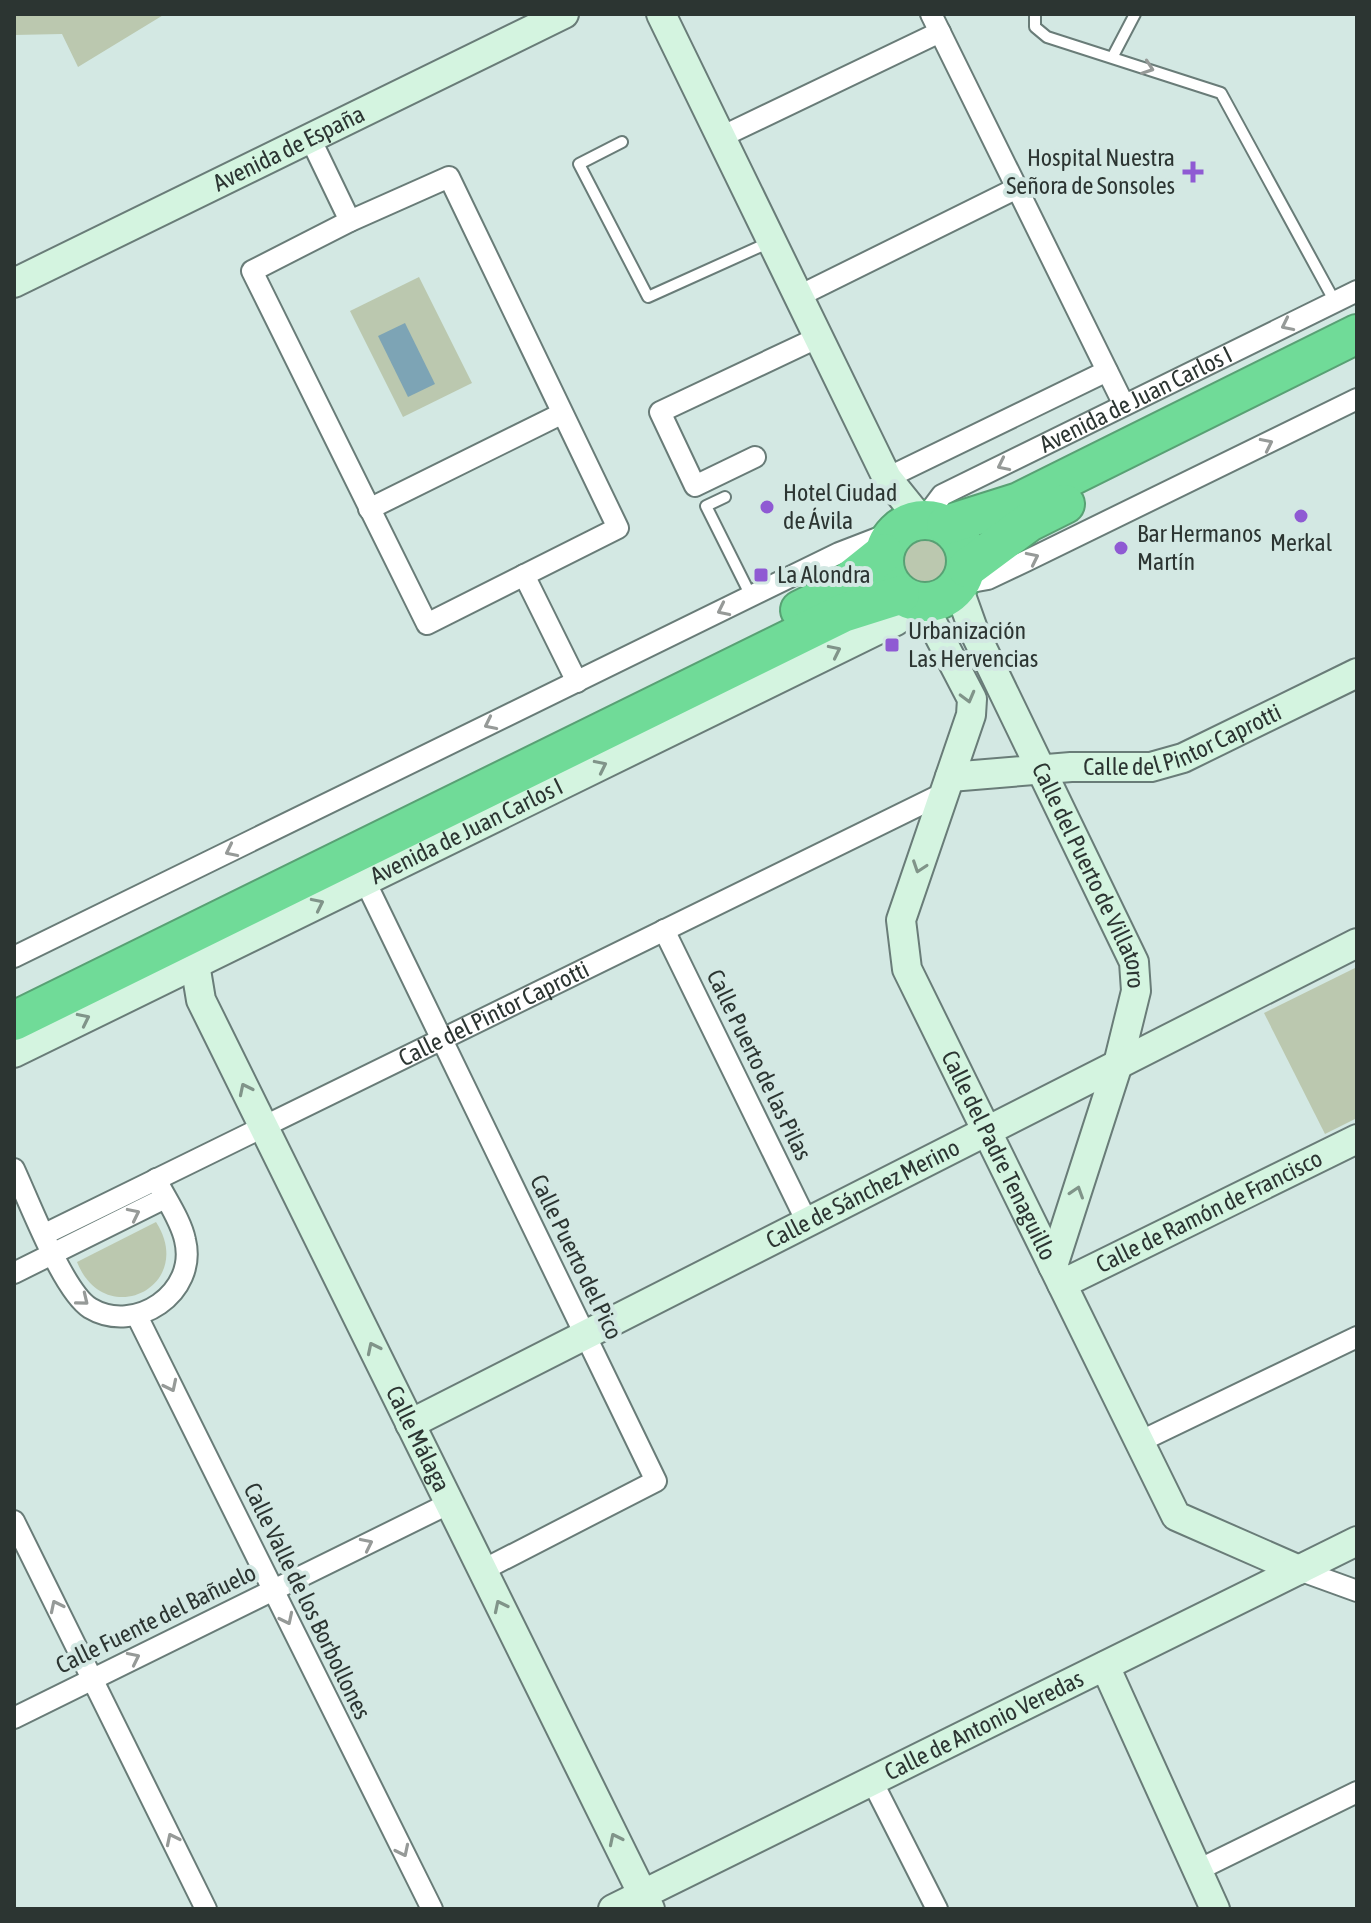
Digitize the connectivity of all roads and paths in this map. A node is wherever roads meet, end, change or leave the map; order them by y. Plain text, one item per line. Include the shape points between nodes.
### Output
1 (564, 14) edge
2 (661, 14) edge
3 (1035, 14) edge
4 (1135, 14) edge
5 (936, 23) edge
6 (1113, 56) junction
7 (721, 137) junction
8 (310, 138) junction
9 (622, 142) dead end
10 (1017, 188) junction
11 (350, 221) junction
12 (772, 241) junction
13 (14, 283) edge
14 (1357, 291) edge
15 (799, 296) junction
16 (1335, 302) junction
17 (1357, 334) edge
18 (819, 337) junction
19 (1357, 359) edge
20 (1107, 371) junction
21 (1357, 399) edge
22 (1124, 405) junction
23 (561, 414) junction
24 (755, 457) dead end
25 (887, 478) junction
26 (725, 497) dead end
27 (369, 509) junction
28 (912, 529) junction
29 (524, 575) junction
30 (962, 580) junction
31 (751, 596) junction
32 (909, 599) junction
33 (1357, 673) edge
34 (577, 682) junction
35 (1042, 769) junction
36 (947, 785) junction
37 (365, 881) junction
38 (664, 930) junction
39 (1357, 943) edge
40 (14, 957) edge
41 (195, 964) junction
42 (14, 994) edge
43 (14, 1021) edge
44 (442, 1039) junction
45 (14, 1053) edge
46 (1118, 1064) junction
47 (264, 1127) junction
48 (987, 1131) junction
49 (1357, 1139) edge
50 (14, 1169) edge
51 (161, 1189) junction
52 (807, 1222) junction
53 (45, 1234) junction
54 (54, 1253) junction
55 (14, 1273) edge
56 (1057, 1275) junction
57 (137, 1316) junction
58 (585, 1335) junction
59 (1357, 1337) edge
60 (410, 1424) junction
61 (1139, 1442) junction
62 (450, 1503) junction
63 (14, 1521) edge
64 (1357, 1541) edge
65 (483, 1570) junction
66 (1299, 1570) junction
67 (273, 1590) junction
68 (1357, 1591) edge
69 (1105, 1666) junction
70 (92, 1679) junction
71 (14, 1718) edge
72 (872, 1781) junction
73 (1357, 1792) edge
74 (1198, 1870) junction
75 (646, 1902) edge
76 (206, 1909) edge
77 (432, 1909) edge
78 (613, 1909) edge
79 (937, 1909) edge
80 (1215, 1909) edge

1 - 8 street, Avenida de España
2 - 7 street
3 - 6 lane via 1035,27 1047,37
4 - 6 lane
5 - 7 street
5 - 10 street
6 -> 16 lane via 1221,93
7 - 12 street
8 - 11 street
8 - 13 street, Avenida de España
9 - 12 lane via 579,164 648,297
10 - 15 street
10 - 20 street
11 - 23 street via 449,177
11 - 27 street via 252,271
12 - 15 street
14 - 16 street, Avenida de Juan Carlos I
15 - 18 street
16 -> 22 street, Avenida de Juan Carlos I
17 - 28 highway, Avenida de Juan Carlos I via 1019,502
18 - 24 street via 660,412 695,486
18 - 25 street
19 - 30 highway via 1029,522
20 - 22 street
20 - 25 street, Avenida de Juan Carlos I
30 -> 21 street via 988,579
22 -> 28 street, Avenida de Juan Carlos I via 942,495
23 - 27 street
23 - 29 street via 618,528
25 - 28 street
26 - 31 lane via 706,506
27 - 29 street via 427,624
28 - 30 highway via 962,544
28 - 31 street, Avenida de Juan Carlos I via 839,553
28 - 32 highway via 886,576
28 - 42 highway, Avenida de Juan Carlos I via 834,593
29 - 34 street
30 - 32 highway via 942,599
30 - 35 street, Calle del Puerto de Villatoro via 973,629
31 -> 34 street, Avenida de Juan Carlos I
32 -> 36 street, Calle del Padre Tenaguillo via 972,699
37 -> 32 street, Avenida de Juan Carlos I via 896,621
32 - 43 highway, Avenida de Juan Carlos I via 843,613
33 - 35 street, Calle del Pintor Caprotti via 1183,758 1151,767
34 -> 40 street, Avenida de Juan Carlos I
35 - 36 street, Calle del Pintor Caprotti
35 - 46 street, Calle del Puerto de Villatoro via 1134,962 1136,991
36 - 38 street, Calle del Pintor Caprotti
36 -> 48 street, Calle del Padre Tenaguillo via 901,920 907,969
41 -> 37 street, Avenida de Juan Carlos I
37 - 44 street, Calle Puerto del Pico
38 - 44 street, Calle del Pintor Caprotti
38 - 52 street, Calle Puerto de las Pilas
39 - 46 street, Calle de Sánchez Merino
45 -> 41 street, Avenida de Juan Carlos I
47 -> 41 street, Calle Málaga via 201,1000
44 - 47 street, Calle del Pintor Caprotti
44 - 58 street, Calle Puerto del Pico
46 - 48 street, Calle de Sánchez Merino
56 -> 46 street, Calle del Puerto de Villatoro
47 - 51 street, Calle del Pintor Caprotti
60 -> 47 street, Calle Málaga
48 - 52 street, Calle de Sánchez Merino
48 - 56 street, Calle del Padre Tenaguillo
49 - 56 street, Calle de Ramón de Francisco
50 - 53 street
51 - 53 street, Calle del Pintor Caprotti
54 -> 51 street, Calle del Pintor Caprotti
51 - 57 street via 186,1241 184,1274 166,1301
52 - 58 street, Calle de Sánchez Merino
53 - 54 street
54 - 55 street, Calle del Pintor Caprotti
54 -> 57 street via 72,1291 90,1308 112,1316
56 - 61 street, Calle del Padre Tenaguillo
57 -> 67 street, Calle Valle de los Borbollones
58 - 60 street, Calle de Sánchez Merino
58 - 65 street, Calle Puerto del Pico via 656,1481
59 - 61 street
60 - 62 street, Calle Málaga
61 - 66 street, Calle del Padre Tenaguillo via 1176,1516
62 - 65 street, Calle Málaga
67 -> 62 street, Calle Fuente del Bañuelo
70 -> 63 street
64 - 66 street, Calle de Antonio Veredas
75 -> 65 street, Calle Málaga
66 - 68 street, Calle del Padre Tenaguillo
66 - 69 street, Calle de Antonio Veredas
70 -> 67 street, Calle Fuente del Bañuelo
67 -> 77 street, Calle Valle de los Borbollones
69 - 72 street, Calle de Antonio Veredas
69 - 74 street
70 - 71 street, Calle Fuente del Bañuelo
76 -> 70 street
72 - 75 street, Calle de Antonio Veredas
72 - 79 street
73 - 74 street
74 - 80 street
75 - 78 street, Calle de Antonio Veredas

